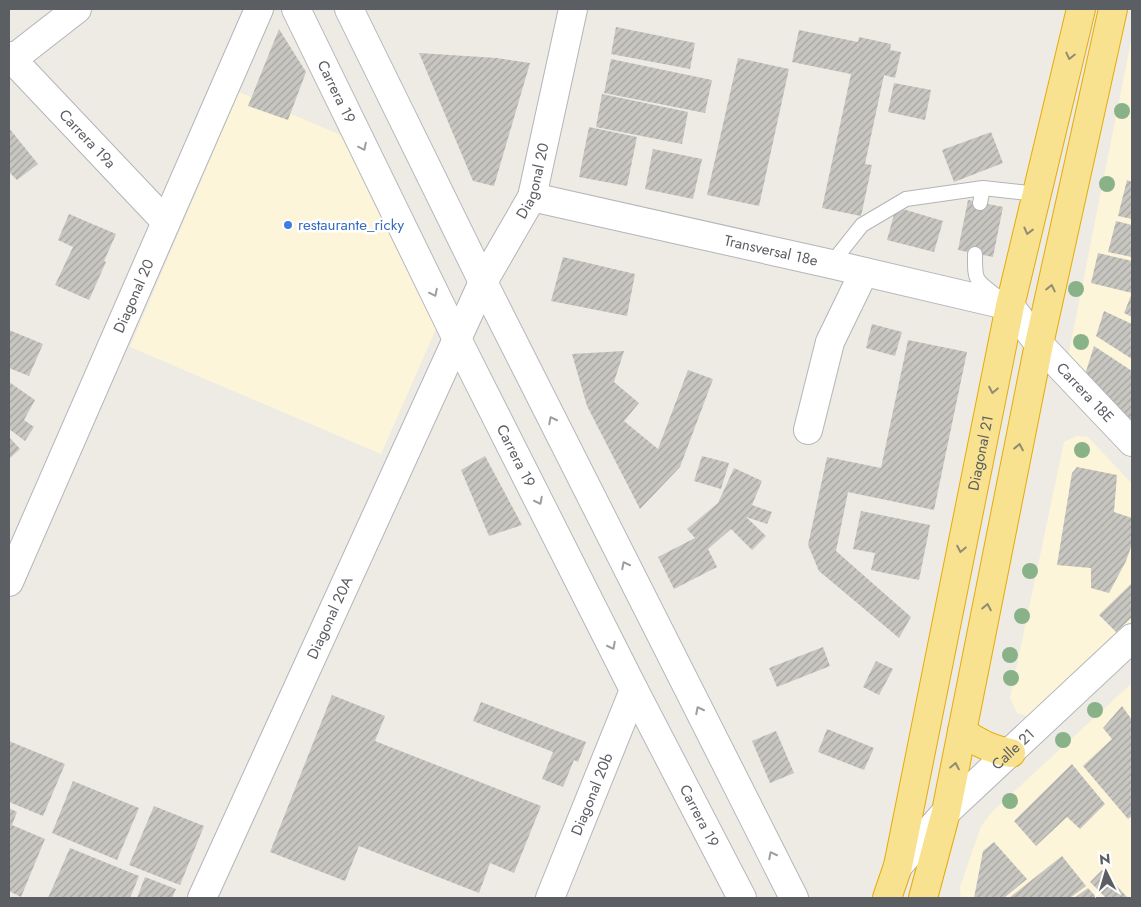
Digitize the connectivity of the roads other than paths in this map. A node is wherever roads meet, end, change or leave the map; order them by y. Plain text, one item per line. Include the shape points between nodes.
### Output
1 (77, 9) edge
2 (259, 9) edge
3 (296, 9) edge
4 (349, 9) edge
5 (573, 9) edge
6 (1081, 9) edge
7 (1113, 9) edge
8 (10, 59) edge
9 (983, 188) junction
10 (1037, 194) junction
11 (532, 197) junction
12 (980, 203) dead end
13 (166, 222) junction
14 (975, 254) dead end
15 (831, 264) junction
16 (864, 272) junction
17 (482, 282) junction
18 (1010, 306) junction
19 (457, 339) junction
20 (1039, 344) junction
21 (808, 430) dead end
22 (1132, 442) edge
23 (9, 582) edge
24 (1132, 638) edge
25 (634, 690) junction
26 (962, 731) junction
27 (1011, 752) junction
28 (946, 812) junction
29 (898, 866) junction
30 (929, 894) edge
31 (202, 898) edge
32 (550, 898) edge
33 (742, 898) edge
34 (794, 898) edge
35 (887, 898) edge

1 - 8 street
2 - 13 street, Diagonal 20
3 -> 19 street, Carrera 19
4 - 17 street
5 - 11 street, Diagonal 20
6 -> 10 highway, Diagonal 21
20 -> 7 highway
8 - 13 street, Carrera 19a
9 - 10 lane
9 - 12 lane
9 - 15 lane via 906,199 862,225
10 -> 18 highway, Diagonal 21
11 - 15 street, Transversal 18e
11 - 17 street, Diagonal 20
13 - 23 street, Diagonal 20
14 - 18 lane via 975,276 979,283
15 - 16 street, Transversal 18e
16 - 18 street, Transversal 18e
16 - 21 street via 830,342
17 - 19 street, Diagonal 20
34 -> 17 street
18 - 20 street, Carrera 18E
18 -> 29 highway, Diagonal 21
19 -> 25 street, Carrera 19
19 - 31 street, Diagonal 20A
20 - 22 street, Carrera 18E
26 -> 20 highway
24 - 27 street, Calle 21
25 - 32 street, Diagonal 20b
25 - 33 street, Carrera 19
26 - 27 highway via 985,746
28 -> 26 highway
27 - 28 street, Calle 21
28 - 29 street, Calle 21
28 - 30 highway
29 - 35 highway, Diagonal 21

